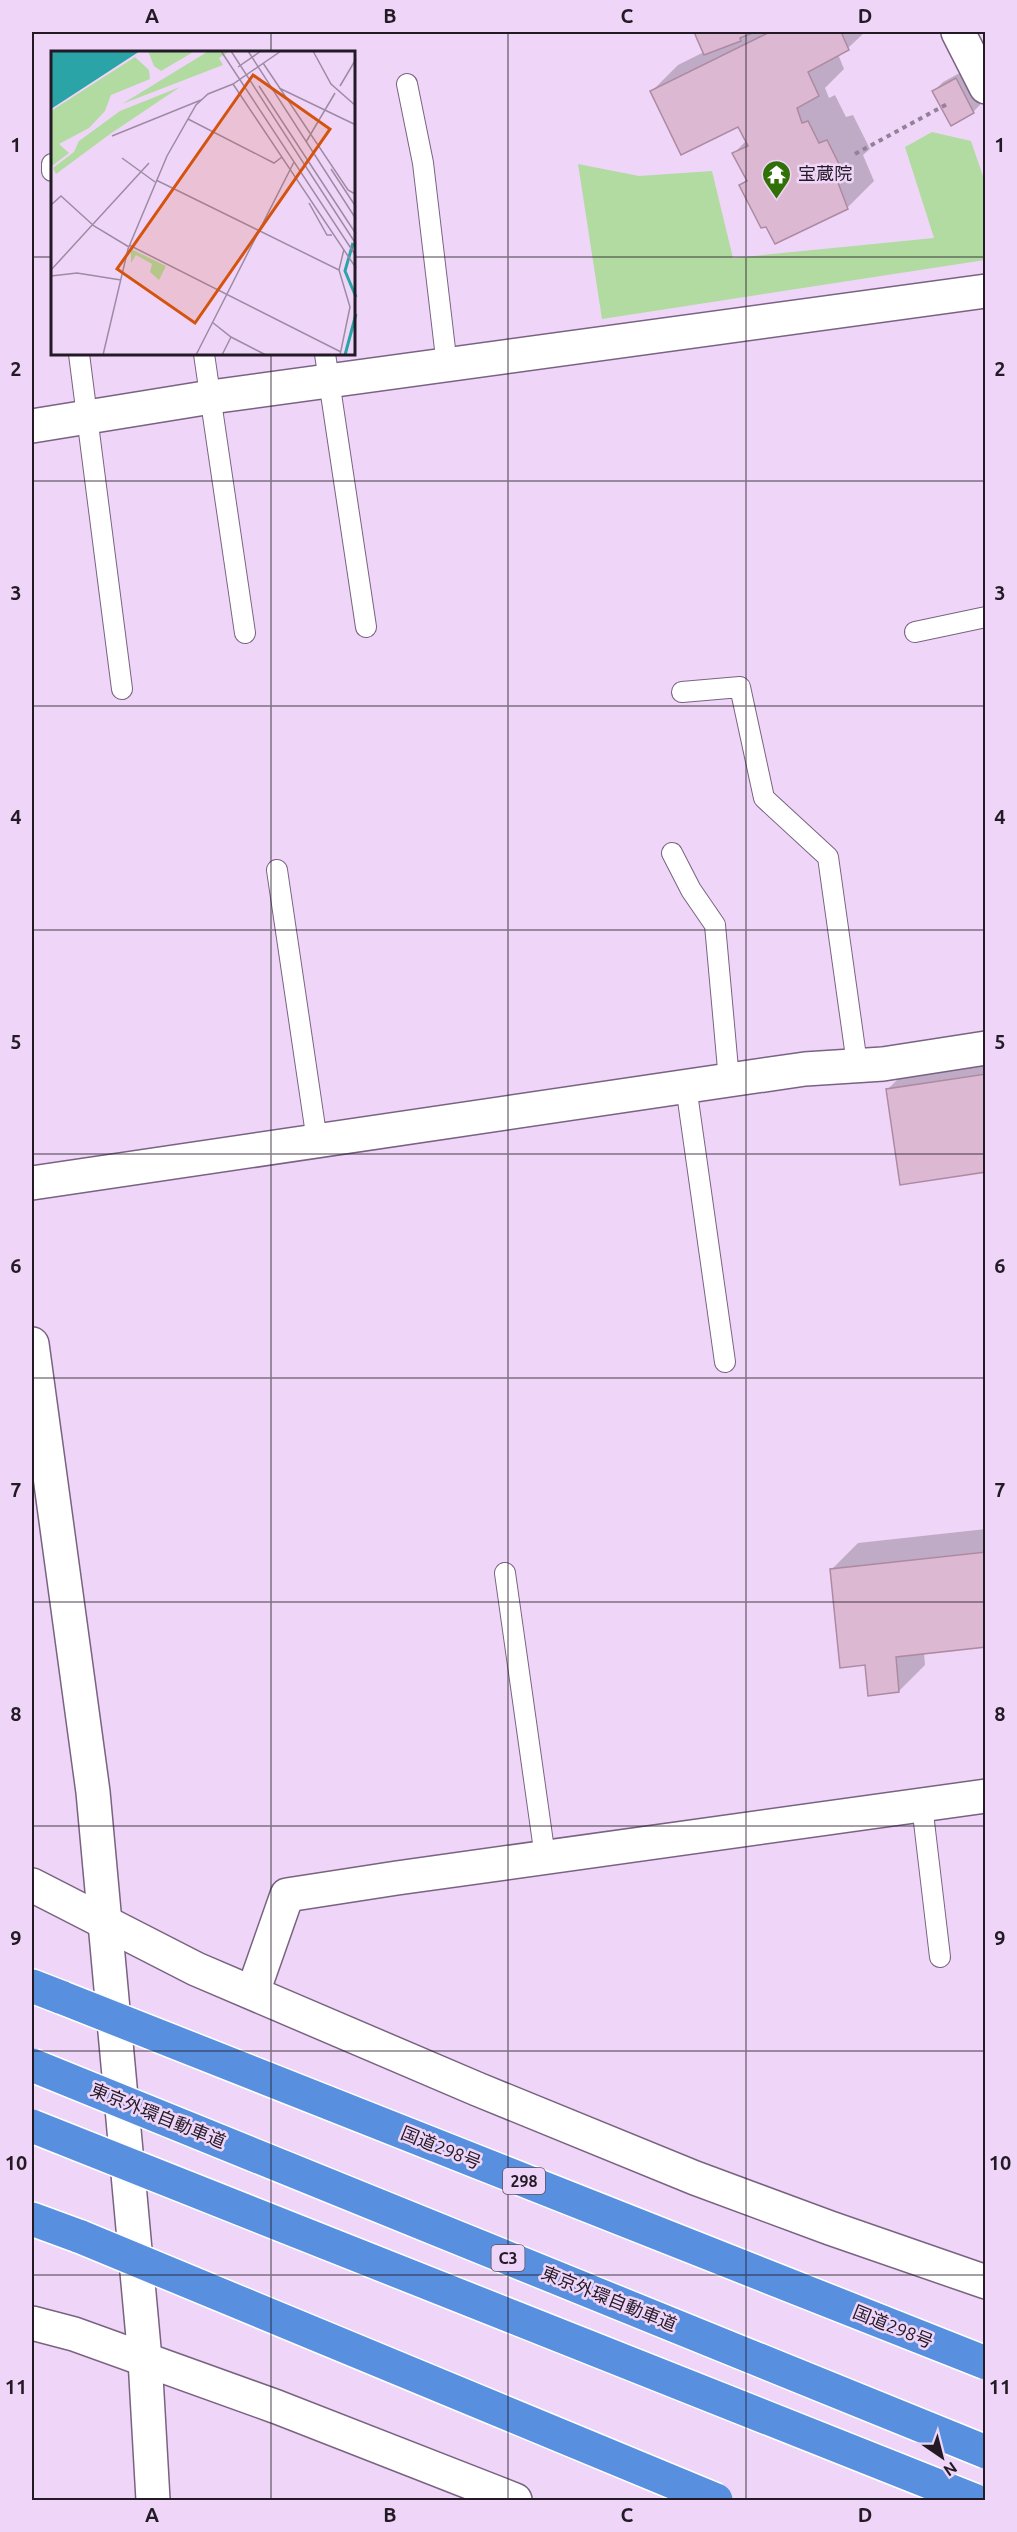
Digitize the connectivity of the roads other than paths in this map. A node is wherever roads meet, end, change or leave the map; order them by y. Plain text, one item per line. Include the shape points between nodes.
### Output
1 (958, 32) edge
2 (407, 84) dead end
3 (985, 86) edge
4 (986, 291) edge
5 (79, 356) edge
6 (204, 356) edge
7 (447, 366) junction
8 (327, 368) edge
9 (211, 397) junction
10 (88, 417) junction
11 (32, 426) edge
12 (986, 617) edge
13 (366, 627) dead end
14 (915, 632) dead end
15 (244, 633) dead end
16 (122, 688) dead end
17 (681, 692) dead end
18 (672, 853) dead end
19 (277, 870) dead end
20 (986, 1048) edge
21 (857, 1064) junction
22 (729, 1080) junction
23 (686, 1086) junction
24 (317, 1141) junction
25 (32, 1183) edge
26 (32, 1344) edge
27 (725, 1362) dead end
28 (505, 1573) dead end
29 (986, 1796) edge
30 (922, 1805) junction
31 (545, 1857) junction
32 (32, 1885) edge
33 (107, 1924) junction
34 (940, 1957) dead end
35 (32, 1986) edge
36 (252, 1992) junction
37 (32, 2065) edge
38 (32, 2126) edge
39 (32, 2218) edge
40 (986, 2282) edge
41 (32, 2315) edge
42 (32, 2323) edge
43 (74, 2334) junction
44 (145, 2359) junction
45 (986, 2363) edge
46 (986, 2452) edge
47 (153, 2500) edge
48 (515, 2500) edge
49 (716, 2500) edge
50 (974, 2500) edge

1 - 3 street
2 - 7 lane via 423,163
4 - 7 street
5 - 10 lane
6 - 9 lane
7 - 8 street
8 - 9 street
8 - 13 lane
9 - 10 street
9 - 15 lane
10 - 11 street
10 - 16 lane
12 - 14 lane
17 - 21 lane via 740,687 764,798 828,857
18 - 22 lane via 715,925
19 - 24 lane
20 - 21 street via 883,1064
21 - 22 street
22 - 23 street
23 - 24 street
23 - 27 lane
24 - 25 street
26 - 33 street via 93,1792
28 - 31 lane
29 - 30 street
30 - 31 street
30 - 34 lane
31 - 36 street via 287,1895
32 - 33 street
33 - 36 street via 196,1970
33 - 44 street
35 - 45 highway, 国道298号 / 298, bridge
36 - 40 street via 695,2178
37 - 46 highway, 東京外環自動車道 / C3, bridge
38 - 50 highway, bridge
39 - 49 highway, bridge
41 - 43 street
42 - 43 street
43 - 44 street
44 - 47 street
44 - 48 street

